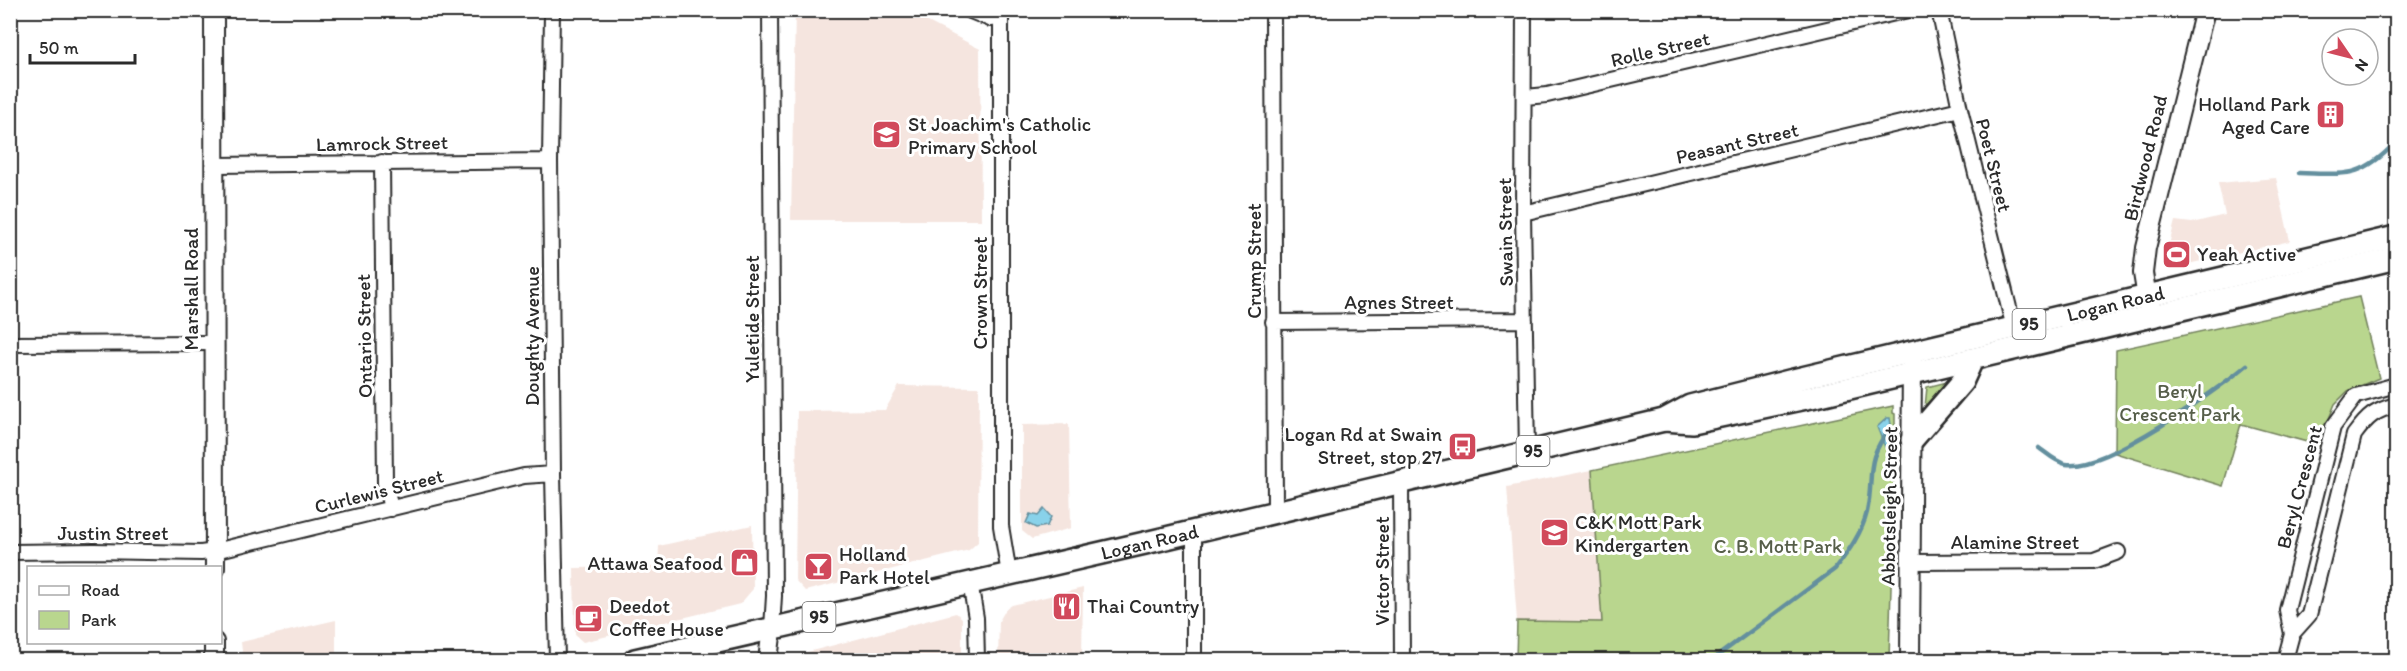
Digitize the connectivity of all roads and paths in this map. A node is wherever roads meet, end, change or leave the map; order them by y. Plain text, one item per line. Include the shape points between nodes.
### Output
1 (214, 10) edge
2 (552, 10) edge
3 (770, 10) edge
4 (968, 10) edge
5 (1273, 10) edge
6 (1524, 10) edge
7 (1908, 10) edge
8 (1939, 10) edge
9 (2205, 10) edge
10 (1000, 14) edge
11 (1525, 97) junction
12 (1960, 108) junction
13 (550, 161) junction
14 (382, 162) junction
15 (214, 165) junction
16 (1523, 213) junction
17 (2397, 237) edge
18 (2397, 258) edge
19 (2146, 297) junction
20 (2150, 318) junction
21 (1526, 320) junction
22 (1273, 322) junction
23 (2014, 328) junction
24 (213, 343) junction
25 (10, 344) edge
26 (1912, 352) junction
27 (1972, 360) junction
28 (1912, 374) junction
29 (2397, 385) edge
30 (2397, 405) edge
31 (1664, 420) junction
32 (1912, 440) junction
33 (1527, 453) junction
34 (553, 474) junction
35 (1401, 482) junction
36 (391, 508) junction
37 (1275, 512) junction
38 (1194, 532) junction
39 (10, 552) edge
40 (2118, 552) dead end
41 (215, 559) edge
42 (1910, 562) junction
43 (1009, 574) junction
44 (970, 582) junction
45 (772, 628) junction
46 (2292, 634) junction
47 (214, 644) edge
48 (214, 660) edge
49 (557, 660) edge
50 (635, 660) edge
51 (768, 660) edge
52 (977, 660) edge
53 (1194, 660) edge
54 (1402, 660) edge
55 (1910, 660) edge
56 (2285, 660) edge

1 - 15 street, Marshall Road
2 - 13 street, Doughty Avenue
3 - 45 street, Yuletide Street
4 - 10 street via 990,19
5 - 22 street, Crump Street
6 - 11 street, Swain Street
7 - 11 street, Rolle Street
8 - 12 street, Poet Street
9 - 19 street, Birdwood Road via 2146,248
10 - 43 street, Crown Street via 1001,526
11 - 16 street, Swain Street
12 - 16 street, Peasant Street
12 - 23 street, Poet Street
13 - 14 street, Lamrock Street
13 - 34 street, Doughty Avenue
14 - 15 street, Lamrock Street
14 - 36 street, Ontario Street via 386,483
15 - 24 street, Marshall Road
16 - 21 street, Swain Street
17 - 19 main road, Logan Road / 95
18 - 20 main road, Logan Road / 95
19 - 20 street, Birdwood Road
19 - 23 main road, Logan Road / 95
20 - 27 main road, Logan Road / 95
21 - 22 street, Agnes Street
21 - 33 street, Swain Street
22 - 37 street, Crump Street
23 - 26 main road, Logan Road / 95
24 - 25 street
24 - 41 street, Marshall Road
26 - 28 street, Abbotsleigh Street
26 - 31 main road, Logan Road / 95 via 1690,406
27 - 28 main road, Logan Road / 95
27 - 32 main road via 1962,382
28 - 31 main road, Logan Road / 95 via 1704,420
28 - 32 street, Abbotsleigh Street
29 - 46 street, Beryl Crescent via 2356,396 2333,427 2288,610
30 - 46 street, Beryl Crescent via 2367,417 2354,435 2309,615
31 - 33 main road, Logan Road / 95
32 - 42 street, Abbotsleigh Street
33 - 35 main road, Logan Road / 95
34 - 36 street, Curlewis Street via 524,476
34 - 49 street, Doughty Avenue
35 - 37 main road, Logan Road / 95
35 - 54 street, Victor Street
36 - 41 street, Curlewis Street
37 - 38 main road, Logan Road / 95
38 - 43 main road, Logan Road / 95
38 - 53 street
39 - 41 street, Justin Street via 201,553
40 - 42 street, Alamine Street via 2094,561
42 - 55 street, Abbotsleigh Street
43 - 44 main road, Logan Road / 95
44 - 45 main road, Logan Road / 95
44 - 52 street
45 - 50 main road, Logan Road / 95
45 - 51 street
46 - 56 street, Beryl Crescent
47 - 48 street

